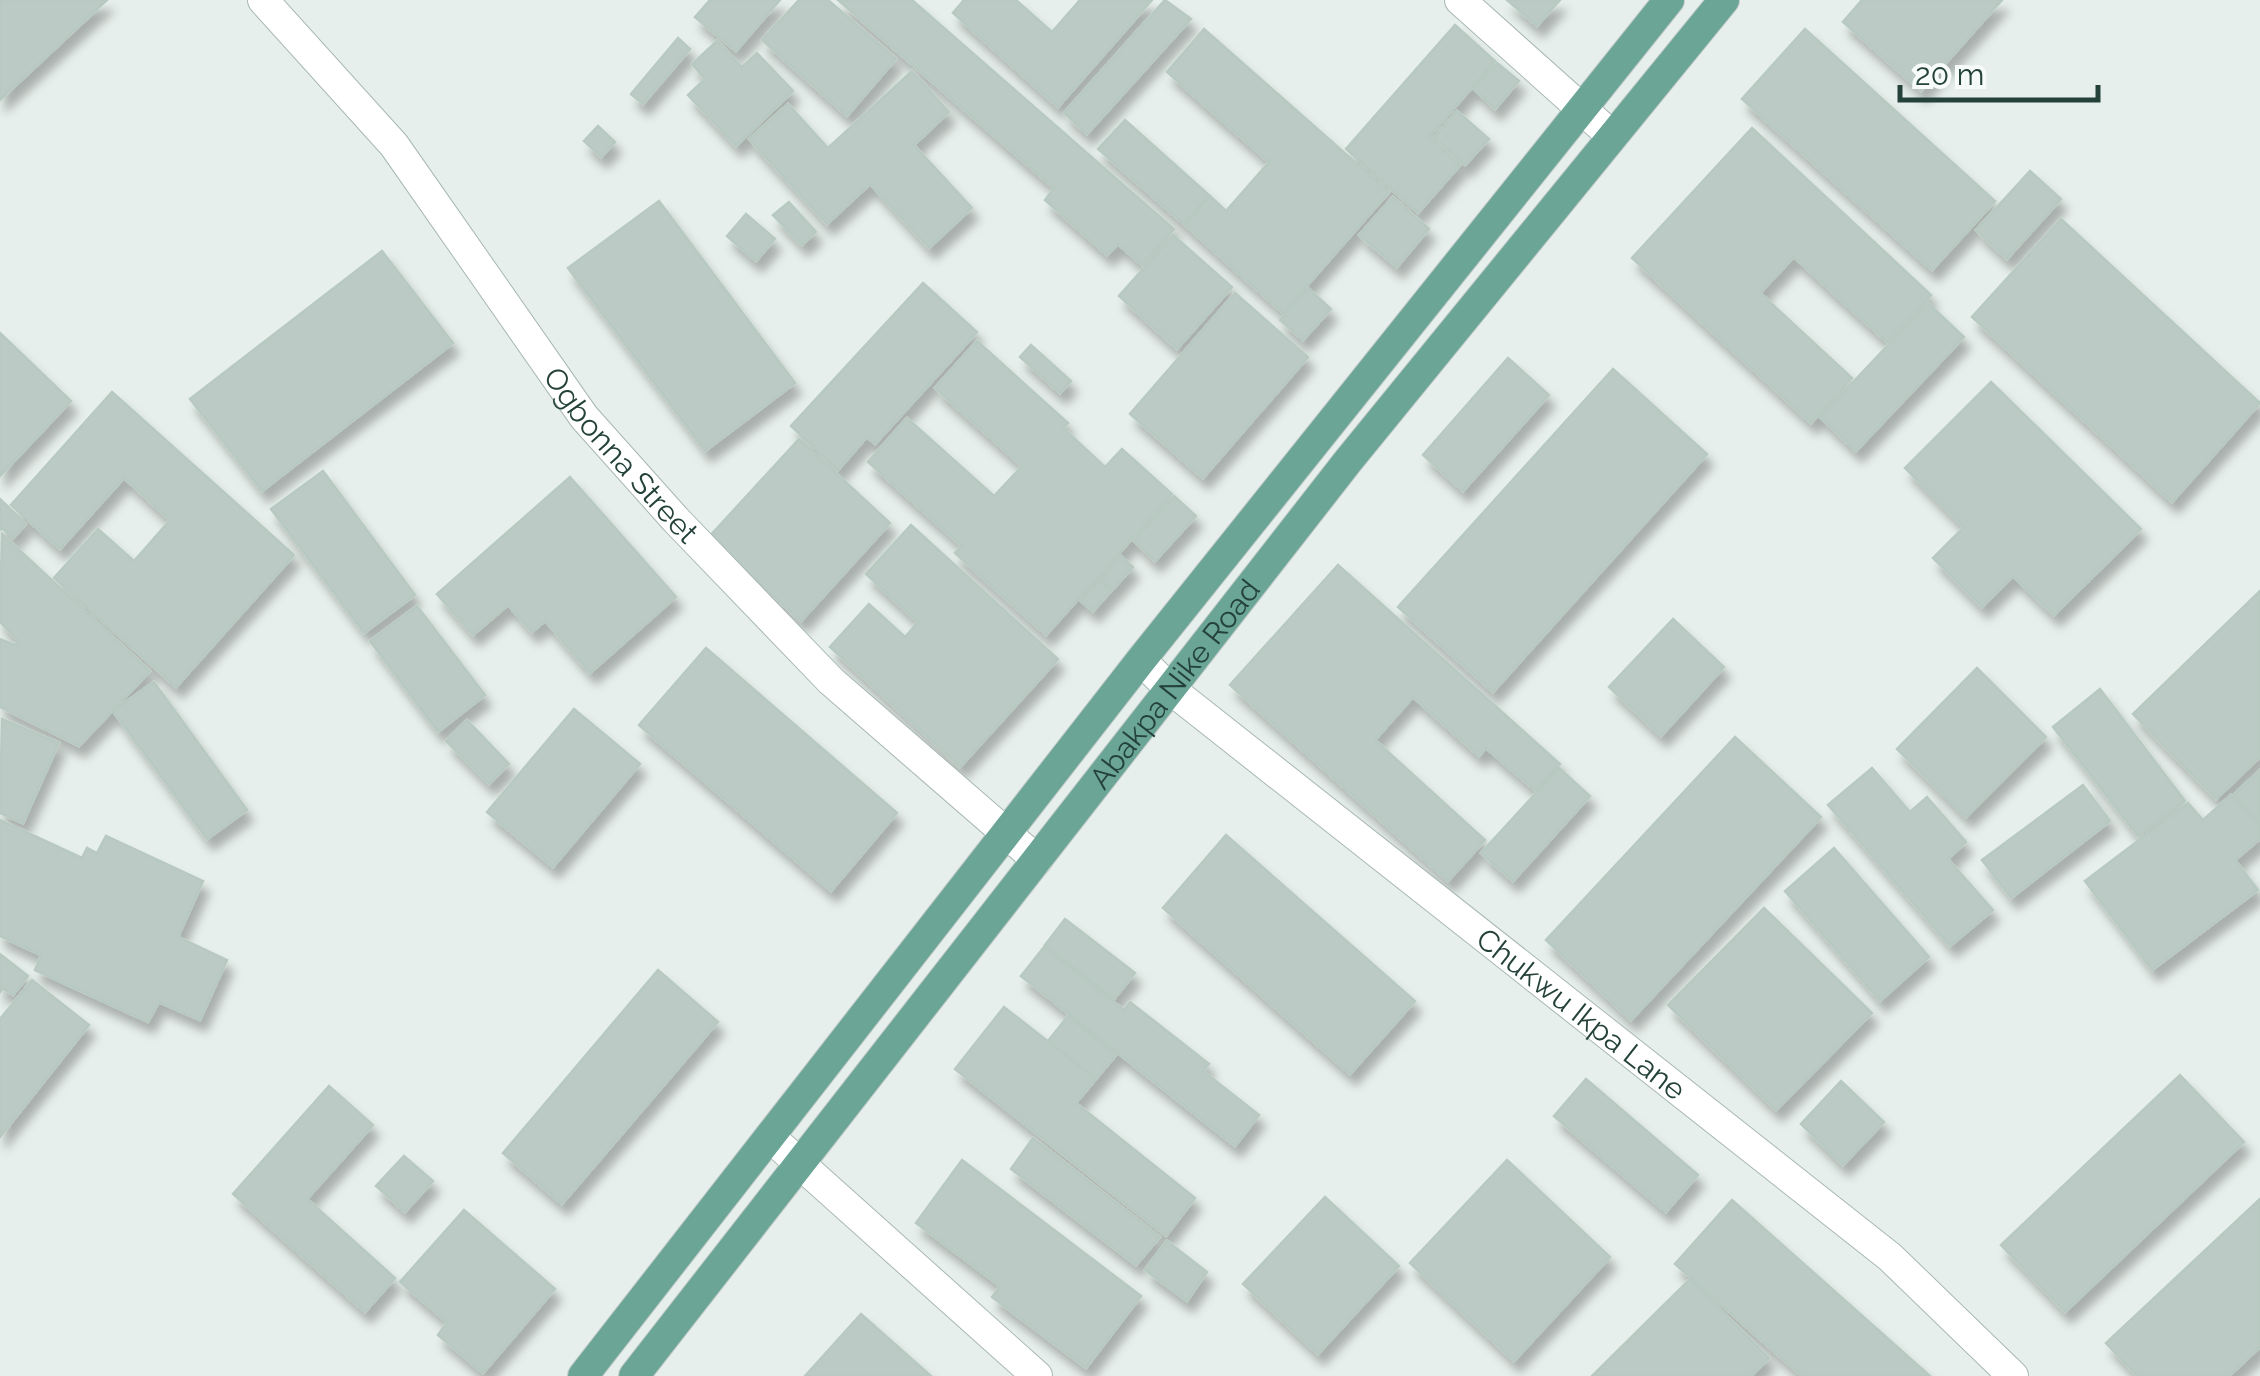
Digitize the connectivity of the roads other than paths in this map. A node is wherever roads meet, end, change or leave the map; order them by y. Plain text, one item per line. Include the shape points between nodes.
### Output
1 (262, 0) edge
2 (1460, 0) edge
3 (1669, 0) edge
4 (1724, 0) edge
5 (1582, 109) junction
6 (1612, 136) junction
7 (1141, 660) junction
8 (1169, 688) junction
9 (1008, 833) junction
10 (1038, 860) junction
11 (770, 1136) junction
12 (799, 1164) junction
13 (583, 1376) edge
14 (634, 1376) edge
15 (1037, 1376) edge
16 (2013, 1376) edge

1 - 9 street, Ogbonna Street via 394,144 584,417 676,520 832,681
2 - 5 street
3 - 5 main road, Abakpa Nike Road
4 - 6 main road, Abakpa Nike Road
5 - 6 street
5 - 7 main road, Abakpa Nike Road
6 - 8 main road, Abakpa Nike Road
7 - 8 street, Chukwu Ikpa Lane
7 - 9 main road, Abakpa Nike Road
8 - 10 main road, Abakpa Nike Road
8 - 16 street, Chukwu Ikpa Lane via 1890,1257
9 - 10 street, Ogbonna Street
9 - 11 main road, Abakpa Nike Road
10 - 12 main road, Abakpa Nike Road
11 - 12 street
11 - 13 main road, Abakpa Nike Road
12 - 14 main road, Abakpa Nike Road
12 - 15 street

